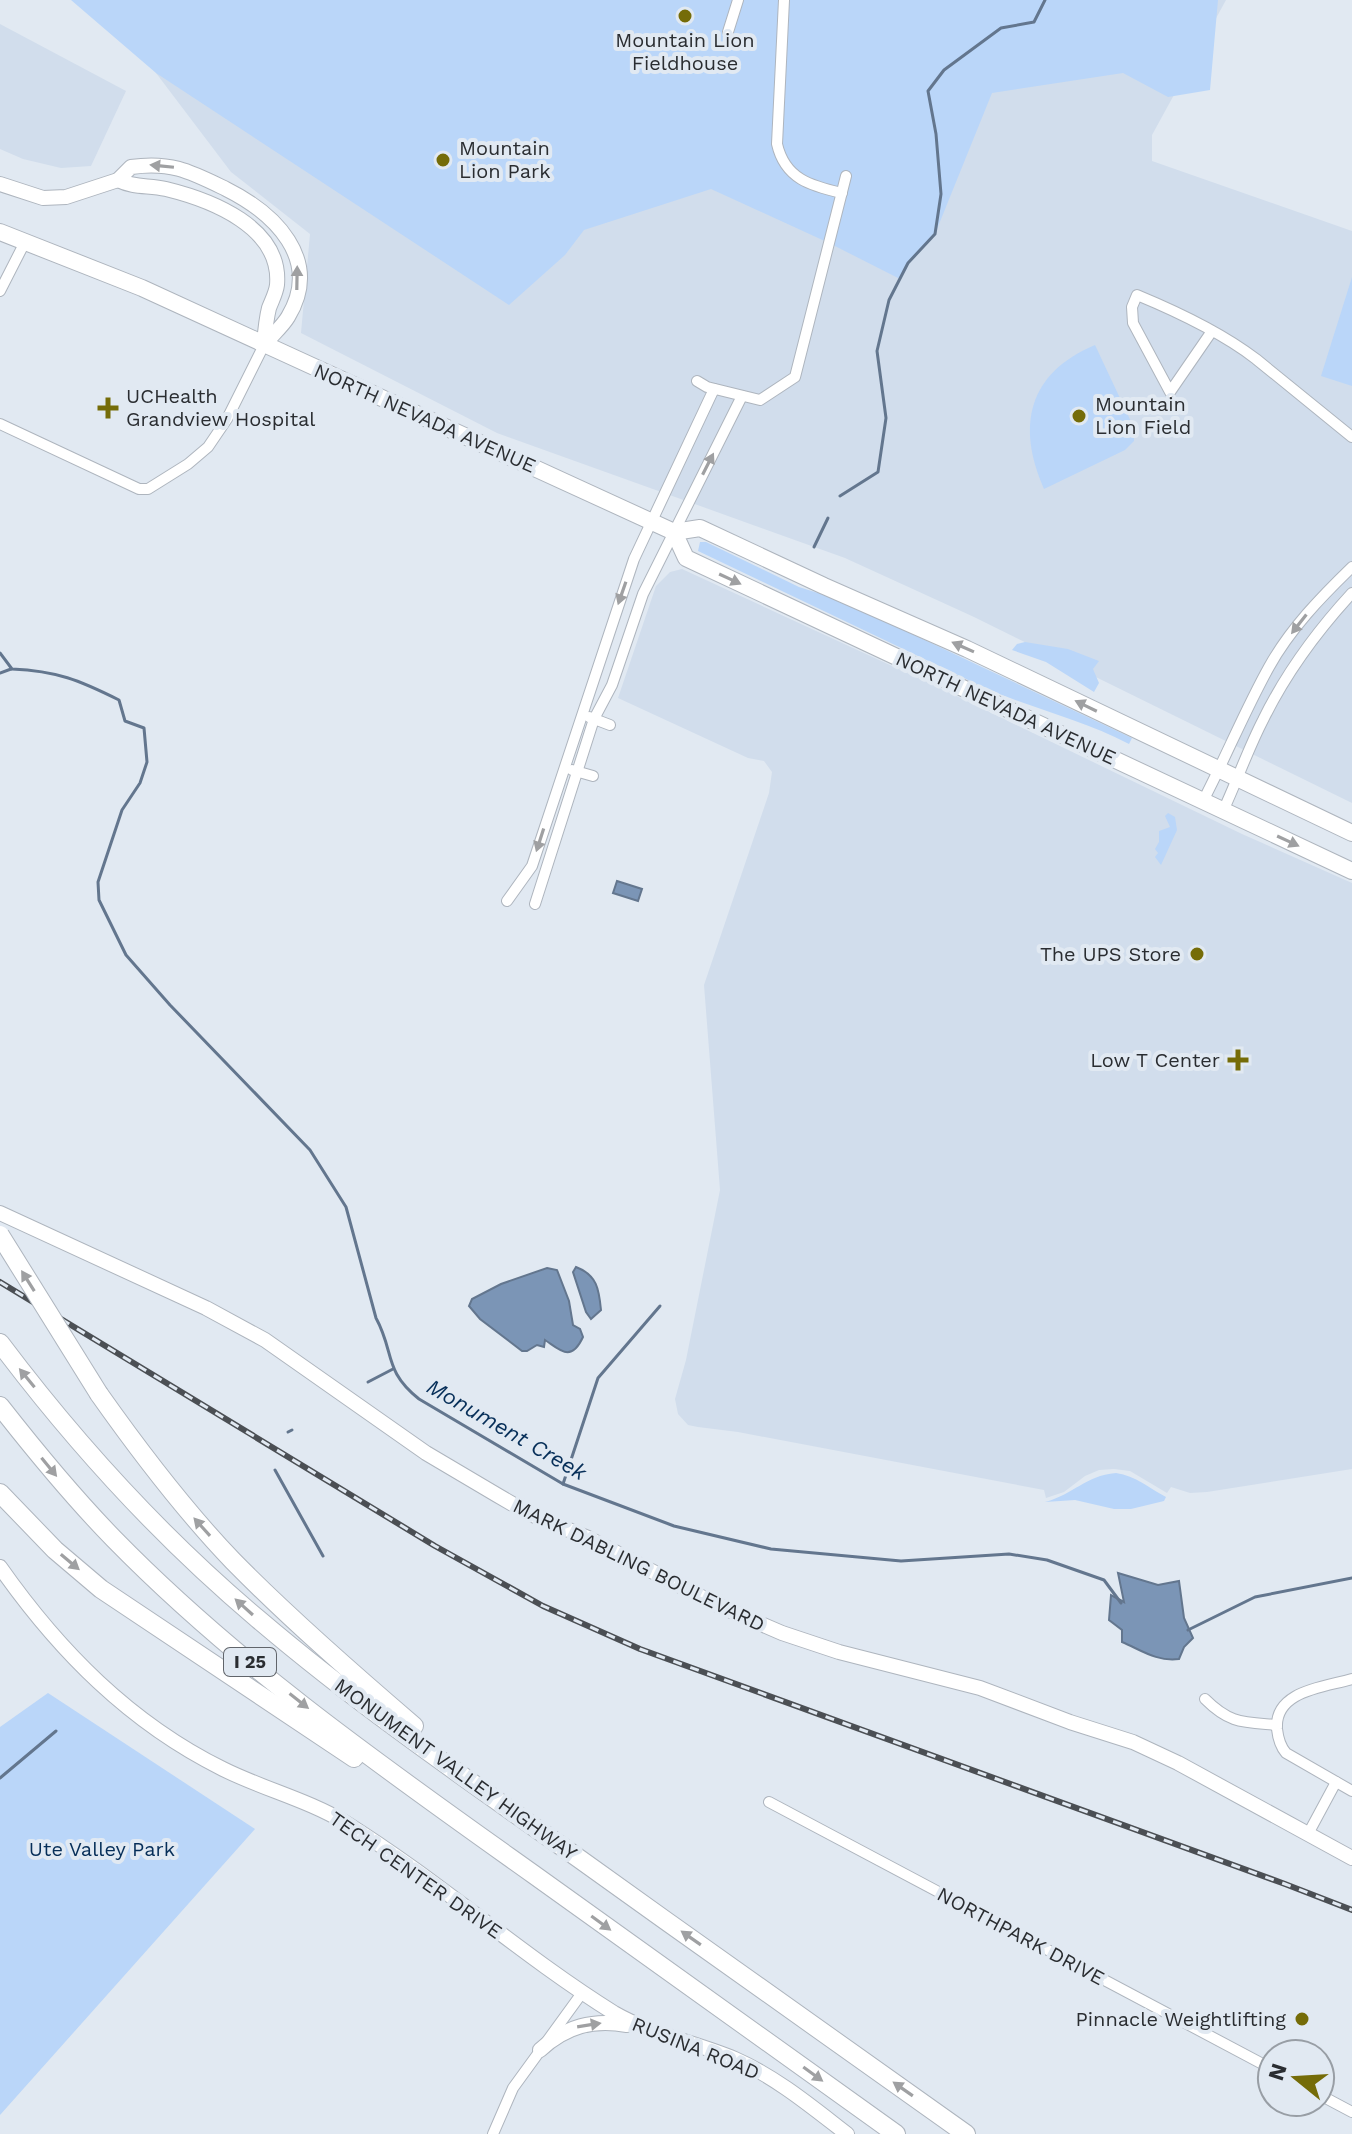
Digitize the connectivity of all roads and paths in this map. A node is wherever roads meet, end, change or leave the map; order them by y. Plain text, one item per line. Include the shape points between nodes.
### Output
1 (738, 0) edge
2 (784, 0) edge
3 (728, 32) dead end
4 (846, 176) dead end
5 (118, 180) junction
6 (0, 184) edge
7 (842, 193) junction
8 (0, 232) edge
9 (25, 242) junction
10 (0, 291) edge
11 (1212, 331) junction
12 (264, 345) junction
13 (697, 381) dead end
14 (714, 389) junction
15 (742, 396) junction
16 (0, 424) edge
17 (1352, 437) edge
18 (652, 521) junction
19 (674, 532) junction
20 (1352, 567) edge
21 (1352, 593) edge
22 (581, 714) junction
23 (594, 719) junction
24 (610, 725) dead end
25 (565, 767) junction
26 (1220, 769) junction
27 (577, 771) junction
28 (593, 776) dead end
29 (1239, 777) junction
30 (1203, 801) junction
31 (1223, 811) junction
32 (1352, 833) edge
33 (1352, 871) edge
34 (507, 901) dead end
35 (535, 904) dead end
36 (2, 1221) edge
37 (0, 1343) edge
38 (0, 1406) edge
39 (0, 1493) edge
40 (0, 1567) edge
41 (1352, 1679) edge
42 (1205, 1699) dead end
43 (1277, 1725) junction
44 (1336, 1782) junction
45 (1352, 1791) edge
46 (769, 1802) dead end
47 (529, 1824) junction
48 (852, 1829) dead end
49 (1308, 1834) junction
50 (845, 1842) junction
51 (1352, 1858) edge
52 (538, 1878) junction
53 (582, 1993) junction
54 (644, 2028) junction
55 (540, 2050) junction
56 (1256, 2060) edge
57 (493, 2134) edge
58 (847, 2134) edge
59 (896, 2134) edge
60 (966, 2134) edge

1 - 3 street
2 - 7 street via 779,154 797,178
4 - 7 street
5 - 6 street via 66,197 43,198
5 - 12 street via 217,206 262,237 276,264 277,287
12 -> 5 street via 288,317 299,279 297,260 280,226 240,196 169,165 131,167
7 - 15 street via 795,377 760,400
8 - 9 main road, NORTH NEVADA AVENUE
9 - 10 street
9 - 12 main road, NORTH NEVADA AVENUE via 142,288
11 - 11 street via 1170,392 1133,323 1132,307 1137,295
11 - 17 street via 1255,358
12 - 16 street via 208,447 148,489
12 - 18 main road, NORTH NEVADA AVENUE
13 - 14 street
14 - 15 street
14 - 18 street
19 -> 15 street
18 - 19 main road, NORTH NEVADA AVENUE
18 -> 22 street
19 - 23 street via 643,594 612,685
26 -> 19 main road, NORTH NEVADA AVENUE via 700,528
19 -> 30 main road, NORTH NEVADA AVENUE via 686,558
20 -> 26 street via 1310,610 1269,666
21 - 29 street via 1277,693
22 - 23 street
22 - 25 street
23 - 24 street
23 - 27 street
25 - 27 street
25 -> 34 street via 532,866
26 - 29 main road, NORTH NEVADA AVENUE
26 - 30 street
27 - 28 street
27 - 35 street
29 - 31 street
29 - 32 main road, NORTH NEVADA AVENUE
30 - 31 main road, NORTH NEVADA AVENUE
31 -> 33 main road, NORTH NEVADA AVENUE
47 -> 36 highway, bridge via 374,1692 232,1560 187,1509 99,1394
36 - 49 street, MARK DABLING BOULEVARD via 196,1303 251,1333 426,1453 528,1513 715,1604 839,1652 980,1688 1144,1746
47 -> 37 highway, MONUMENT VALLEY HIGHWAY / I 25 via 333,1680 203,1570 136,1505
38 -> 52 highway, MONUMENT VALLEY HIGHWAY / I 25 via 83,1506 206,1625 341,1735
39 -> 52 highway via 55,1550 112,1596
40 - 53 street, TECH CENTER DRIVE via 37,1616 129,1710 196,1755 346,1823
41 - 43 street via 1296,1696 1282,1709
42 - 43 street via 1221,1716 1237,1722
43 - 44 street via 1286,1753
44 - 45 street
44 - 49 street
46 - 50 street, NORTHPARK DRIVE
60 -> 47 highway, MONUMENT VALLEY HIGHWAY / I 25
48 - 50 street
49 - 51 street, MARK DABLING BOULEVARD
50 - 56 street, NORTHPARK DRIVE
52 -> 59 highway, MONUMENT VALLEY HIGHWAY / I 25
53 - 54 street, RUSINA ROAD
53 - 55 street
55 -> 54 street via 578,2026 601,2022
54 - 58 street, RUSINA ROAD via 748,2065
55 - 57 street via 513,2088

